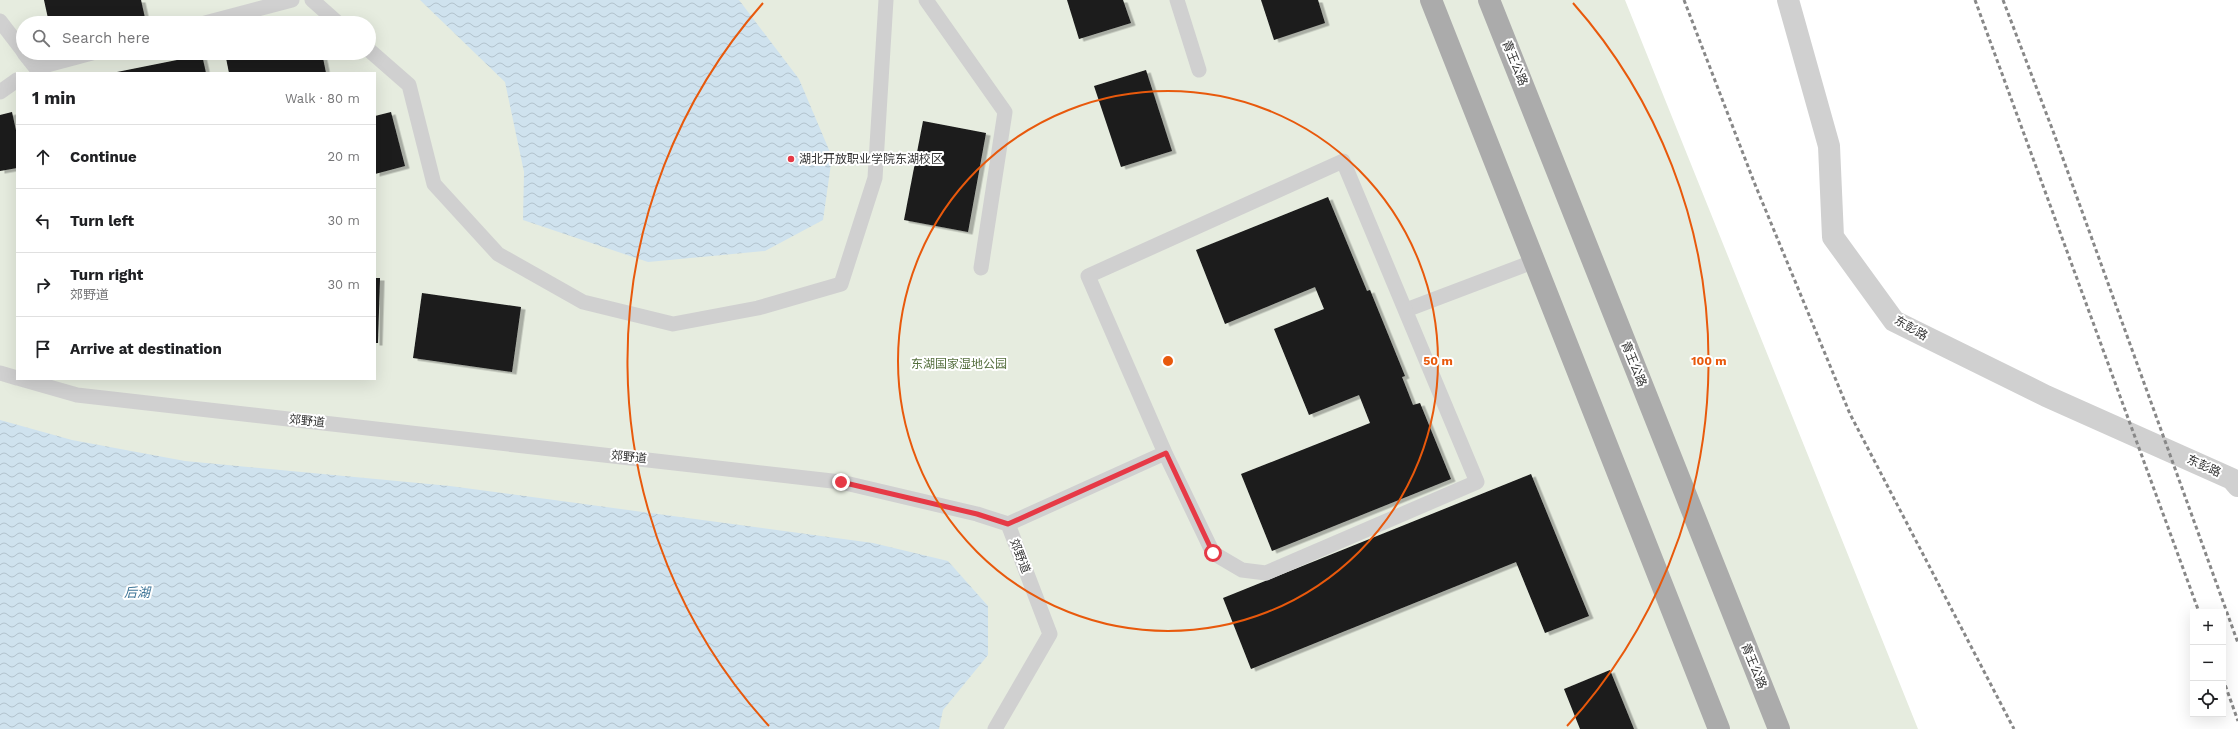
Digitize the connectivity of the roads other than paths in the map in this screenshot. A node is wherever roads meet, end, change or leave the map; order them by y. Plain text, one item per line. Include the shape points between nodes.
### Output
1 (292, 0) edge
2 (312, 0) edge
3 (886, 0) edge
4 (926, 0) edge
5 (1177, 0) edge
6 (1431, 0) edge
7 (1489, 0) edge
8 (1788, 0) edge
9 (231, 16) edge
10 (330, 16) edge
11 (0, 21) edge
12 (16, 42) edge
13 (376, 56) edge
14 (28, 60) edge
15 (67, 60) edge
16 (32, 70) edge
17 (1199, 70) dead end
18 (16, 81) edge
19 (0, 92) edge
20 (1535, 261) junction
21 (981, 268) dead end
22 (1406, 310) junction
23 (0, 373) edge
24 (16, 378) edge
25 (24, 380) edge
26 (1166, 453) junction
27 (2238, 486) edge
28 (1008, 524) junction
29 (995, 729) edge
30 (1719, 729) edge
31 (1779, 729) edge

1 - 9 lane
2 - 10 lane
3 - 13 lane via 875,178 841,284 758,308 673,324 583,302 498,254 434,184 409,85
4 - 21 lane via 1005,112
5 - 17 lane
6 - 20 main road
7 - 31 main road, 青王公路
8 - 27 street, 东彭路 via 1829,146 1833,237 1894,322 2046,396 2232,479
11 - 12 lane
14 - 16 lane
15 - 16 lane
18 - 19 lane
20 - 22 lane
20 - 30 main road
22 - 26 lane via 1477,482 1266,573 1242,570 1213,553
22 - 26 lane via 1344,161 1088,276
23 - 24 lane
25 - 28 lane, 郊野道 via 77,395 841,482 977,514
26 - 28 lane
28 - 29 lane, 郊野道 via 1050,634

